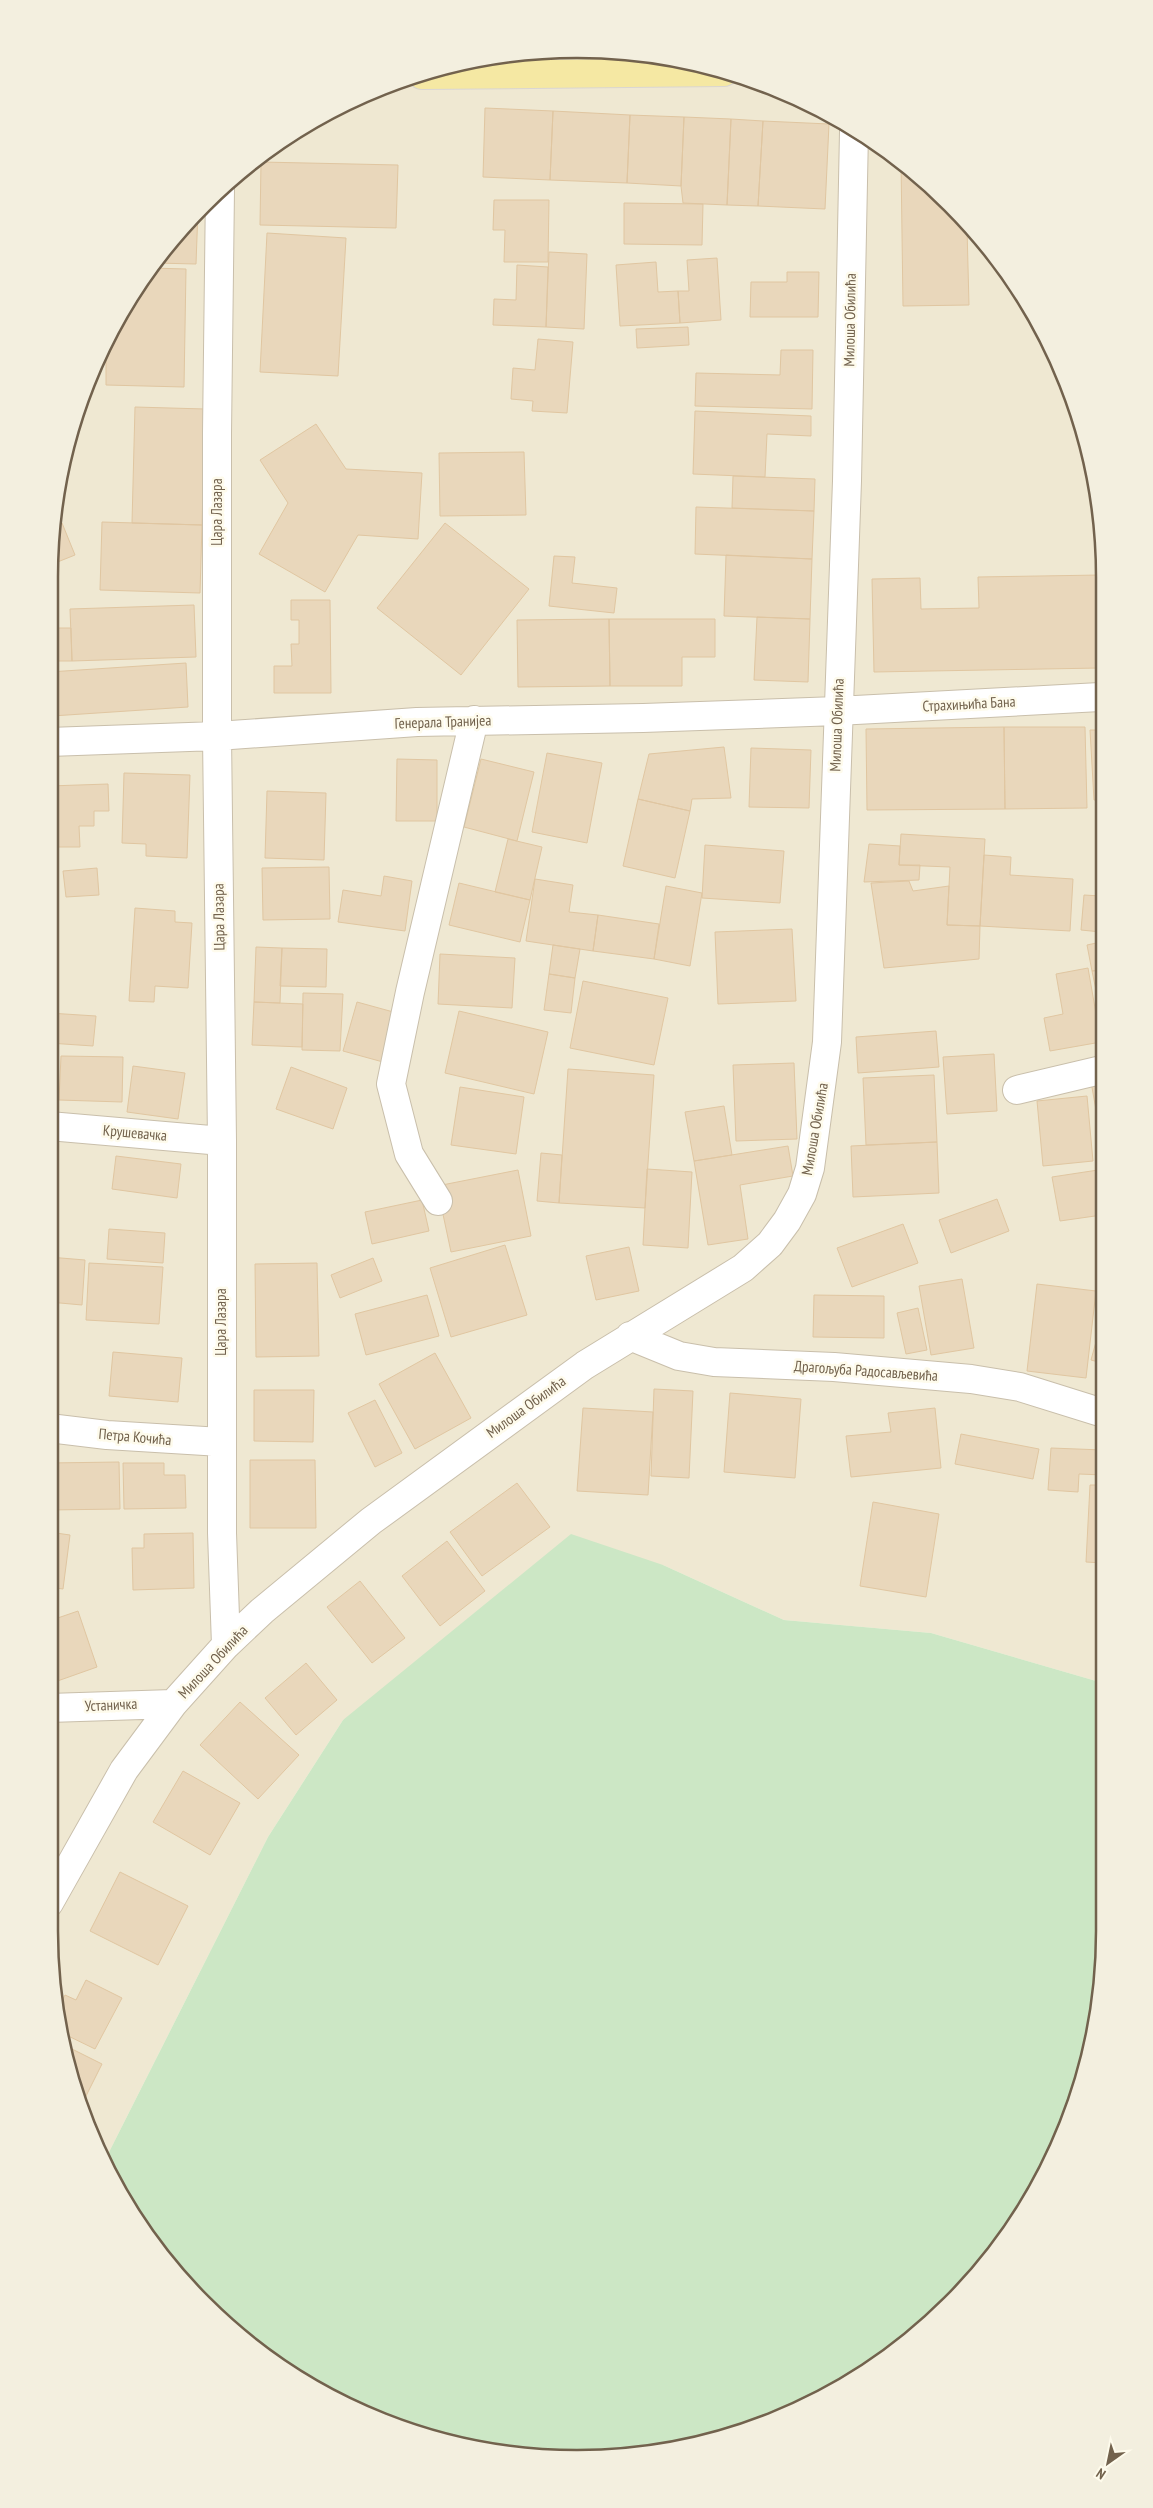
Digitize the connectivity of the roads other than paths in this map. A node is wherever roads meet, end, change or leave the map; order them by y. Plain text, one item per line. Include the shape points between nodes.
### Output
1 (699, 72) edge
2 (447, 74) edge
3 (854, 138) edge
4 (220, 200) edge
5 (1096, 697) edge
6 (837, 711) junction
7 (474, 720) junction
8 (217, 736) junction
9 (58, 742) edge
10 (1096, 1071) edge
11 (1017, 1090) dead end
12 (58, 1127) edge
13 (222, 1141) junction
14 (438, 1201) dead end
15 (630, 1336) junction
16 (1096, 1411) edge
17 (58, 1429) edge
18 (221, 1442) junction
19 (226, 1645) junction
20 (173, 1704) junction
21 (58, 1708) edge
22 (58, 1887) edge

1 - 2 main road
3 - 6 street, Милоша Обилића via 846,491
4 - 8 street, Цара Лазара
5 - 6 street, Страхињића Бана
6 - 7 street, Генерала Транијеа
6 - 15 street, Милоша Обилића via 827,1042 810,1168 802,1194 787,1221 760,1254 743,1268
7 - 8 street, Генерала Транијеа
7 - 14 street via 391,1084 409,1154
8 - 9 street, Генерала Транијеа
8 - 13 street, Цара Лазара
10 - 11 street
12 - 13 street, Крушевачка
13 - 18 street, Цара Лазара
15 - 16 street, Драгољуба Радосављевића via 679,1356 714,1362 834,1367 971,1379 1020,1387
15 - 19 street, Милоша Обилића via 468,1449 372,1521 296,1581
17 - 18 street, Петра Кочића
18 - 19 street, Цара Лазара
19 - 20 street, Милоша Обилића
20 - 21 street, Устаничка
20 - 22 street, Милоша Обилића via 124,1770

